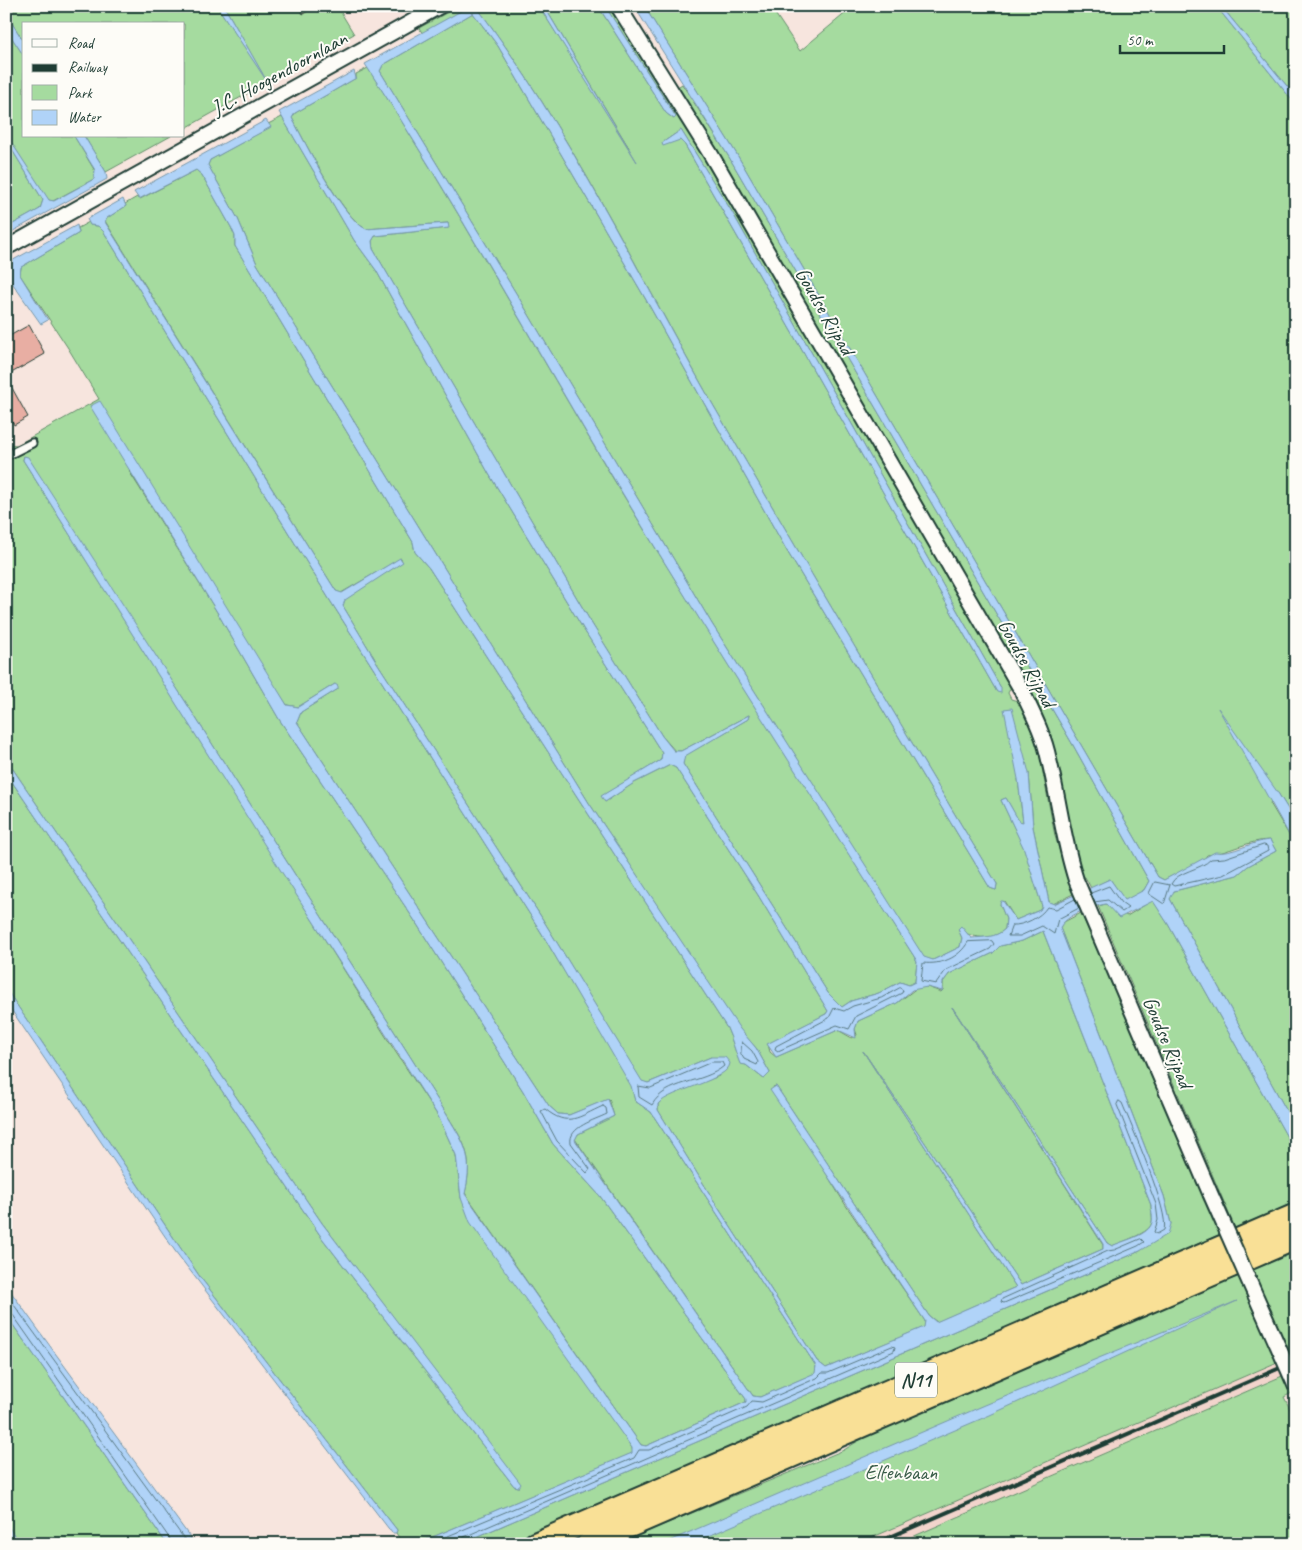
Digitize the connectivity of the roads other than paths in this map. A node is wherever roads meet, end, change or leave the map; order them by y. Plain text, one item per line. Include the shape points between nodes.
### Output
1 (440, 6) edge
2 (618, 6) edge
3 (6, 248) edge
4 (32, 443) dead end
5 (6, 456) edge
6 (1296, 1215) edge
7 (1296, 1238) edge
8 (1296, 1387) edge
9 (535, 1544) edge
10 (588, 1544) edge

1 - 3 street, J.C. Hoogendoornlaan
2 - 8 street, Goudse Rijpad, bridge via 710,153 1022,692 1041,731 1076,880
4 - 5 lane
6 - 9 highway, N11
7 - 10 highway, N11

